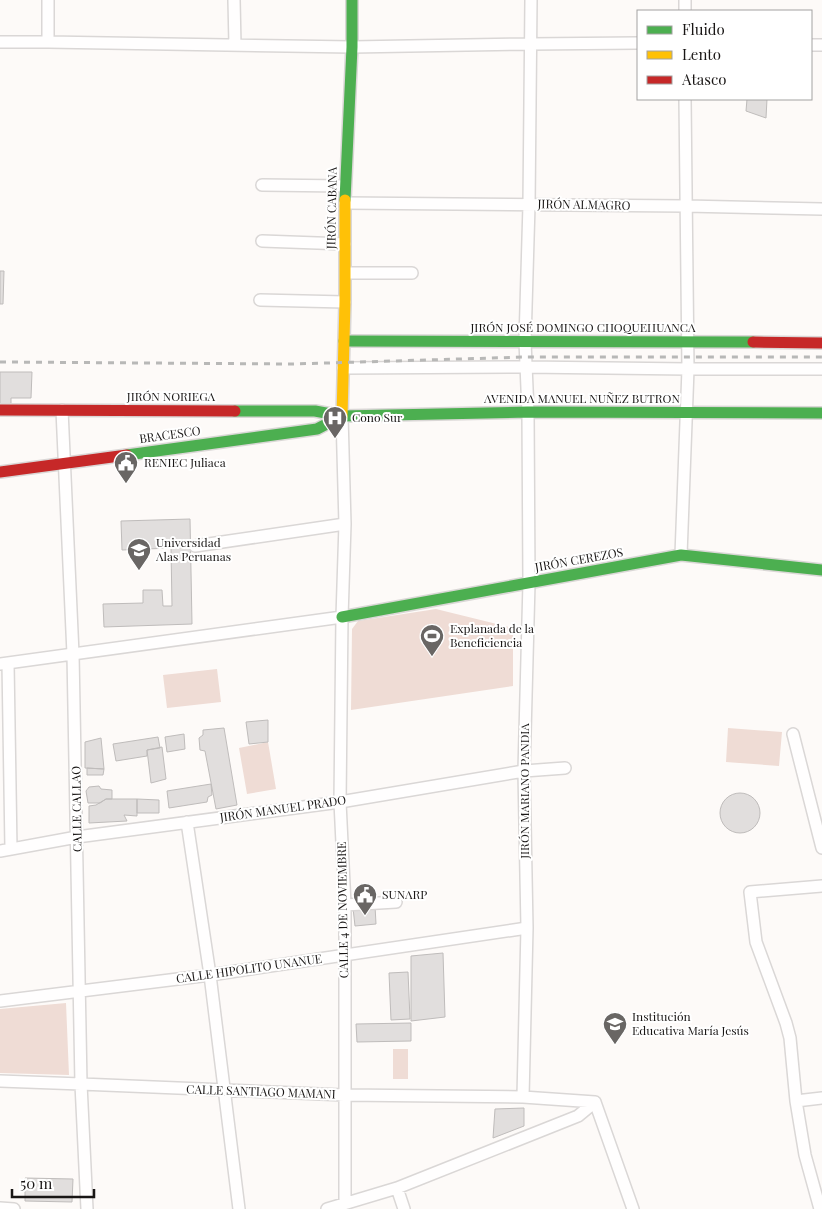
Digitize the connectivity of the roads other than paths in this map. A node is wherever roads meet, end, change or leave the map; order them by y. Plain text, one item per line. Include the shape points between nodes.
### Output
1 (48, 0) edge
2 (234, 0) edge
3 (352, 0) edge
4 (531, 0) edge
5 (0, 42) edge
6 (48, 42) junction
7 (637, 43) edge
8 (530, 44) junction
9 (235, 45) junction
10 (352, 47) junction
11 (685, 100) edge
12 (262, 184) dead end
13 (345, 186) junction
14 (345, 203) junction
15 (529, 205) junction
16 (686, 206) junction
17 (822, 209) edge
18 (262, 241) dead end
19 (346, 244) junction
20 (346, 273) junction
21 (412, 273) dead end
22 (260, 300) dead end
23 (345, 302) junction
24 (525, 341) junction
25 (344, 342) junction
26 (688, 342) junction
27 (822, 343) edge
28 (526, 367) junction
29 (343, 368) junction
30 (688, 369) junction
31 (822, 369) edge
32 (0, 410) edge
33 (62, 410) junction
34 (528, 412) junction
35 (685, 412) junction
36 (822, 413) edge
37 (342, 416) junction
38 (65, 463) junction
39 (0, 472) edge
40 (344, 524) junction
41 (195, 546) dead end
42 (681, 556) junction
43 (822, 570) edge
44 (528, 583) junction
45 (342, 617) junction
46 (74, 654) junction
47 (4, 663) edge
48 (793, 734) dead end
49 (565, 768) dead end
50 (524, 771) junction
51 (340, 802) junction
52 (187, 822) junction
53 (77, 837) junction
54 (822, 848) edge
55 (6, 850) edge
56 (822, 886) edge
57 (396, 902) dead end
58 (345, 905) junction
59 (527, 928) junction
60 (344, 956) junction
61 (210, 975) junction
62 (80, 990) junction
63 (0, 1001) edge
64 (0, 1081) edge
65 (81, 1084) junction
66 (224, 1091) junction
67 (344, 1095) junction
68 (522, 1097) junction
69 (822, 1098) edge
70 (796, 1101) junction
71 (595, 1102) junction
72 (397, 1188) junction
73 (344, 1203) junction
74 (0, 1208) edge
75 (821, 1208) edge
76 (14, 1209) edge
77 (87, 1209) edge
78 (239, 1209) edge
79 (327, 1209) edge
80 (404, 1209) edge
81 (633, 1209) edge

1 - 6 street
2 - 9 street
3 - 10 street, JIRÓN CABANA
4 - 8 street, JIRÓN MARIANO PANDIA
5 - 6 street
6 - 9 street
7 - 8 street
8 - 10 street
8 - 15 street, JIRÓN MARIANO PANDIA
9 - 10 street
10 - 13 street, JIRÓN CABANA
11 - 16 street
12 - 13 street
13 - 14 street, JIRÓN CABANA
14 - 15 street, JIRÓN ALMAGRO
14 - 19 street, JIRÓN CABANA
15 - 16 street, JIRÓN ALMAGRO
15 - 24 street, JIRÓN MARIANO PANDIA
16 - 17 street, JIRÓN ALMAGRO
16 - 26 street
18 - 19 street
19 - 20 street, JIRÓN CABANA
20 - 21 street
20 - 23 street, JIRÓN CABANA
22 - 23 street
23 - 25 street, JIRÓN CABANA
24 - 25 street, JIRÓN JOSÉ DOMINGO CHOQUEHUANCA
24 - 26 street, JIRÓN JOSÉ DOMINGO CHOQUEHUANCA
24 - 28 street, JIRÓN MARIANO PANDIA
25 - 29 street, JIRÓN CABANA
26 - 27 street, JIRÓN JOSÉ DOMINGO CHOQUEHUANCA
26 - 30 street
28 - 29 street
28 - 30 street
28 - 34 street, JIRÓN MARIANO PANDIA
29 - 37 street, JIRÓN CABANA
30 - 31 street
30 - 35 street
32 - 33 street, JIRÓN NORIEGA
33 - 37 street, JIRÓN NORIEGA via 315,411
33 - 38 street, CALLE CALLAO
34 - 35 street, AVENIDA MANUEL NUÑEZ BUTRON
34 - 37 street, AVENIDA MANUEL NUÑEZ BUTRON
34 - 44 street, JIRÓN MARIANO PANDIA
35 - 36 street, AVENIDA MANUEL NUÑEZ BUTRON
35 - 42 street
37 - 38 street, BRACESCO via 317,429
37 - 40 street, CALLE 4 DE NOVIEMBRE
38 - 39 street, BRACESCO
38 - 46 street, CALLE CALLAO
40 - 41 street
40 - 45 street, CALLE 4 DE NOVIEMBRE
42 - 43 street, JIRÓN CEREZOS
42 - 44 street, JIRÓN CEREZOS
44 - 45 street, JIRÓN CEREZOS
44 - 50 street, JIRÓN MARIANO PANDIA
45 - 46 street
45 - 51 street, CALLE 4 DE NOVIEMBRE
46 - 47 street
46 - 53 street, CALLE CALLAO
47 - 55 street
48 - 54 street
49 - 50 street, JIRÓN MANUEL PRADO
50 - 51 street, JIRÓN MANUEL PRADO
50 - 59 street, JIRÓN MARIANO PANDIA
51 - 52 street, JIRÓN MANUEL PRADO
51 - 58 street, CALLE 4 DE NOVIEMBRE
52 - 53 street, JIRÓN MANUEL PRADO
52 - 61 street
53 - 55 street, JIRÓN MANUEL PRADO
53 - 62 street, CALLE CALLAO
56 - 70 street via 750,892 756,942 790,1038
57 - 58 street
58 - 60 street, CALLE 4 DE NOVIEMBRE
59 - 60 street, CALLE HIPOLITO UNANUE
59 - 68 street, JIRÓN MARIANO PANDIA
60 - 61 street, CALLE HIPOLITO UNANUE
60 - 67 street, CALLE 4 DE NOVIEMBRE
61 - 62 street, CALLE HIPOLITO UNANUE
61 - 66 street
62 - 63 street, CALLE HIPOLITO UNANUE
62 - 65 street, CALLE CALLAO
64 - 65 street, CALLE SANTIAGO MAMANI
65 - 66 street, CALLE SANTIAGO MAMANI
65 - 77 street, CALLE CALLAO
66 - 67 street, CALLE SANTIAGO MAMANI
66 - 78 street
67 - 68 street, CALLE SANTIAGO MAMANI
67 - 73 street, CALLE 4 DE NOVIEMBRE
68 - 71 street
69 - 70 street
70 - 75 street via 805,1155
71 - 72 street via 578,1116
71 - 81 street
72 - 73 street
72 - 80 street
73 - 79 street
74 - 76 street

